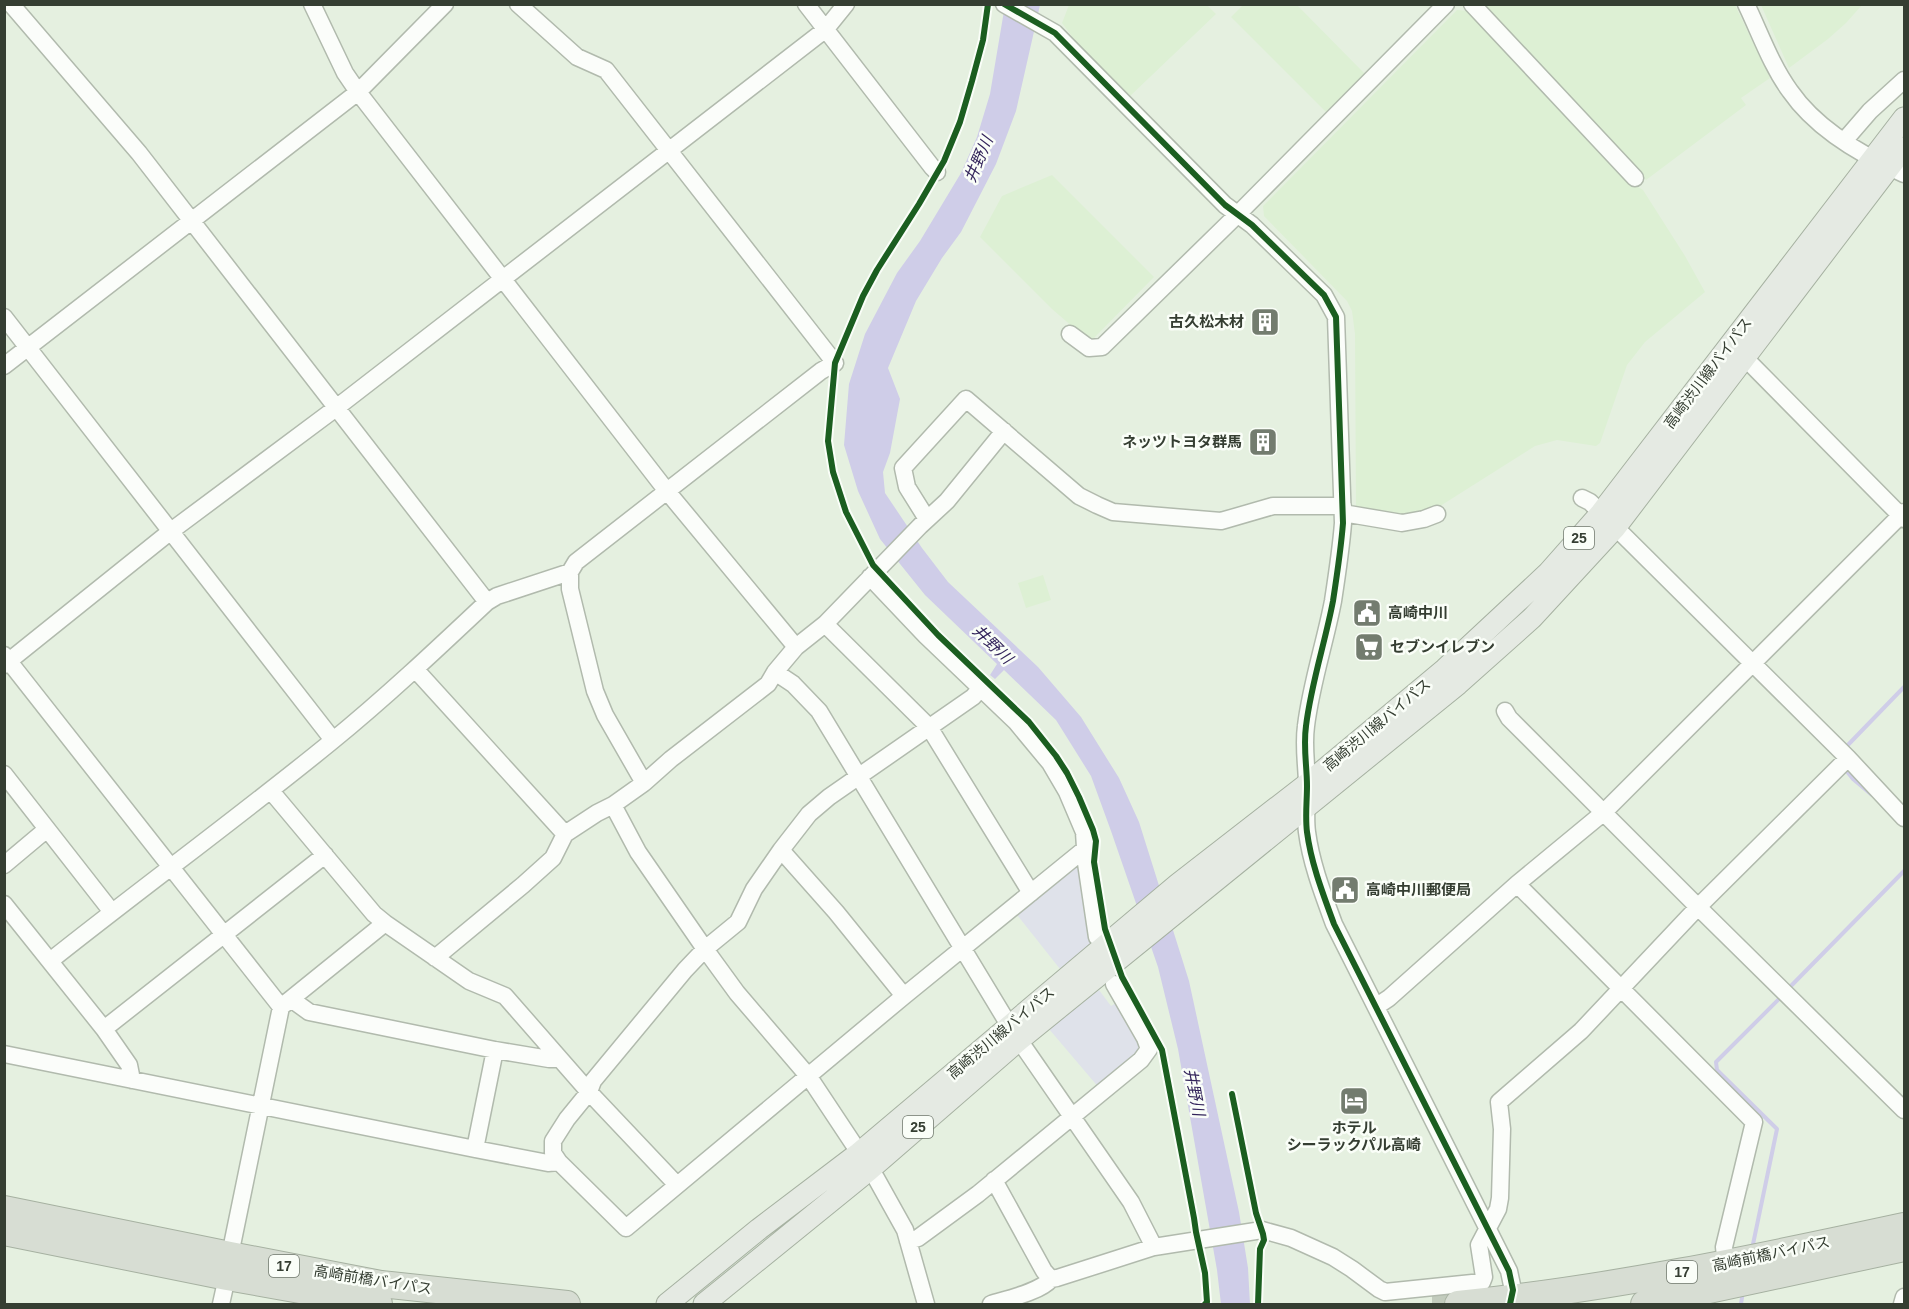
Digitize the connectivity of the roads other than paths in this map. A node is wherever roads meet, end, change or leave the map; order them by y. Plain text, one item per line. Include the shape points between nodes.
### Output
1 (11, 4) edge
2 (312, 4) edge
3 (445, 4) edge
4 (518, 4) edge
5 (806, 4) edge
6 (846, 4) edge
7 (1004, 4) edge
8 (1446, 4) edge
9 (1473, 4) edge
10 (1746, 4) edge
11 (825, 30) junction
12 (1905, 80) edge
13 (358, 92) junction
14 (1905, 117) edge
15 (1844, 141) junction
16 (1905, 148) edge
17 (669, 151) junction
18 (1889, 167) edge
19 (938, 172) dead end
20 (1635, 178) dead end
21 (1237, 214) junction
22 (192, 222) junction
23 (504, 278) junction
24 (4, 317) edge
25 (1070, 334) dead end
26 (28, 347) junction
27 (1745, 358) junction
28 (4, 366) edge
29 (336, 408) junction
30 (1004, 431) junction
31 (666, 490) junction
32 (1582, 498) dead end
33 (1343, 509) junction
34 (1437, 514) dead end
35 (1903, 515) edge
36 (1608, 520) junction
37 (923, 523) junction
38 (171, 531) junction
39 (570, 572) junction
40 (875, 572) junction
41 (487, 602) junction
42 (825, 624) junction
43 (796, 647) junction
44 (6, 661) edge
45 (1752, 664) junction
46 (415, 669) junction
47 (775, 672) junction
48 (980, 689) junction
49 (1505, 711) dead end
50 (929, 727) junction
51 (333, 740) junction
52 (1848, 758) junction
53 (4, 774) edge
54 (859, 777) junction
55 (644, 783) junction
56 (1307, 784) junction
57 (271, 791) junction
58 (613, 805) junction
59 (1307, 807) junction
60 (1603, 813) junction
61 (1905, 818) edge
62 (47, 829) junction
63 (565, 834) junction
64 (1086, 848) junction
65 (781, 850) junction
66 (325, 855) junction
67 (4, 865) edge
68 (171, 867) junction
69 (1517, 884) junction
70 (1031, 892) junction
71 (1181, 894) junction
72 (4, 904) edge
73 (1698, 908) junction
74 (112, 912) junction
75 (385, 923) junction
76 (224, 935) junction
77 (1097, 937) dead end
78 (705, 949) junction
79 (962, 950) junction
80 (435, 958) junction
81 (50, 961) junction
82 (1114, 984) dead end
83 (1620, 989) junction
84 (904, 996) junction
85 (286, 1003) junction
86 (1377, 1006) junction
87 (104, 1029) junction
88 (1014, 1033) junction
89 (495, 1050) junction
90 (6, 1051) edge
91 (559, 1059) junction
92 (809, 1077) junction
93 (132, 1080) junction
94 (589, 1092) junction
95 (262, 1106) junction
96 (1905, 1110) edge
97 (1072, 1116) junction
98 (475, 1149) junction
99 (559, 1162) junction
100 (864, 1162) junction
101 (994, 1180) junction
102 (677, 1185) junction
103 (4, 1209) edge
104 (1488, 1226) junction
105 (1905, 1226) edge
106 (4, 1232) edge
107 (908, 1241) junction
108 (1154, 1247) junction
109 (1905, 1248) edge
110 (1726, 1264) junction
111 (228, 1266) junction
112 (1051, 1279) junction
113 (1446, 1294) edge
114 (1713, 1297) edge
115 (1905, 1297) edge
116 (721, 1298) edge
117 (1511, 1302) edge
118 (221, 1305) edge
119 (379, 1305) edge
120 (567, 1305) edge
121 (668, 1305) edge
122 (704, 1305) edge
123 (926, 1305) edge
124 (991, 1305) edge
125 (1644, 1305) edge
126 (1902, 1305) edge

1 - 22 street via 132,145
2 - 13 street
3 - 13 street
4 - 17 street via 577,57 606,70
5 - 11 street
6 - 11 street
7 - 21 street via 1055,33
8 - 21 street
9 - 20 street
10 - 15 street via 1790,92 1824,127
11 - 17 street
11 - 19 street
12 - 15 street
13 - 22 street
13 - 23 street
14 - 18 main road, 高崎渋川線バイパス / 25
15 - 18 street
16 - 18 main road, 高崎渋川線バイパス / 25
17 - 23 street
17 - 31 street via 835,363
18 - 27 main road, 高崎渋川線バイパス / 25
18 - 36 main road, 高崎渋川線バイパス / 25
21 - 25 street via 1102,347 1089,348
21 - 33 street via 1324,295 1336,317
22 - 26 street
22 - 29 street
23 - 29 street
23 - 31 street
24 - 26 street
26 - 28 street
26 - 38 street
27 - 35 street
27 - 36 main road, 高崎渋川線バイパス / 25
29 - 38 street
29 - 41 street
30 - 33 street via 1079,496 1113,512 1221,521 1273,506
30 - 37 street via 947,501
30 - 37 street via 966,399 903,468
31 - 39 street via 576,562
31 - 43 street
32 - 36 street
33 - 34 street via 1402,523
33 - 56 street via 1341,552 1306,725
35 - 45 street
36 - 45 street
36 - 56 main road, 高崎渋川線バイパス / 25 via 1444,669
36 - 59 main road, 高崎渋川線バイパス / 25 via 1563,585 1507,641
37 - 40 street
38 - 44 street
38 - 51 street
39 - 41 street
39 - 55 street via 570,589 595,691
40 - 42 street
40 - 48 street via 926,636
41 - 46 street
42 - 43 street
42 - 50 street
43 - 47 street
44 - 68 street
45 - 52 street
45 - 60 street
46 - 51 street
46 - 63 street
47 - 54 street via 819,711
47 - 55 street via 768,684
48 - 50 street
48 - 64 street via 1016,722 1050,763 1084,831
49 - 60 street
50 - 54 street
50 - 70 street
51 - 57 street
52 - 61 street
52 - 73 street
53 - 62 street
54 - 65 street via 809,814
54 - 79 street
55 - 58 street
56 - 59 street
56 - 71 main road, 高崎渋川線バイパス / 25
57 - 66 street
57 - 68 street
58 - 63 street
58 - 78 street via 638,852
59 - 71 main road, 高崎渋川線バイパス / 25
59 - 86 street via 1308,840 1326,902
60 - 69 street
60 - 73 street
62 - 67 street
62 - 74 street
63 - 80 street via 553,858
64 - 70 street
64 - 77 street
65 - 78 street via 754,889 738,922
65 - 84 street
66 - 75 street
66 - 76 street
68 - 74 street
68 - 76 street
69 - 83 street
69 - 86 street
70 - 79 street
71 - 88 main road, 高崎渋川線バイパス / 25
72 - 81 street
73 - 83 street
73 - 96 street
74 - 81 street
75 - 80 street
75 - 85 street
76 - 85 street
76 - 87 street
78 - 92 street
78 - 94 street via 593,1081
79 - 84 street
79 - 88 street
80 - 91 street via 469,981 505,996
81 - 87 street
82 - 97 street via 1149,1049 1141,1060
83 - 104 street via 1575,1036 1499,1102 1503,1129 1500,1198
83 - 110 street via 1754,1122 1724,1247
84 - 92 street
85 - 89 street via 309,1012
85 - 95 street
86 - 104 street
87 - 93 street via 129,1065
88 - 97 street
88 - 100 main road, 高崎渋川線バイパス / 25
89 - 91 street
89 - 98 street
90 - 93 street
91 - 94 street
92 - 100 street
92 - 102 street
93 - 95 street
94 - 99 street via 553,1141 553,1153
94 - 102 street
95 - 98 street
95 - 111 street
97 - 101 street
97 - 108 street via 1131,1202
98 - 99 street
99 - 102 street via 626,1228
100 - 107 street via 897,1212
100 - 116 main road, 高崎渋川線バイパス / 25
100 - 121 main road, 高崎渋川線バイパス / 25 via 759,1229
101 - 107 street via 918,1238
101 - 112 street
103 - 111 highway, 高崎前橋バイパス / 17
104 - 113 street via 1479,1245 1482,1282
104 - 117 street via 1509,1271
105 - 110 highway, 高崎前橋バイパス / 17
106 - 111 highway, 高崎前橋バイパス / 17
107 - 123 street
108 - 112 street
108 - 113 street via 1257,1230 1272,1232 1333,1257 1385,1292
109 - 114 highway, 高崎前橋バイパス / 17
110 - 117 highway, 高崎前橋バイパス / 17
111 - 118 street
111 - 119 highway, 高崎前橋バイパス / 17
111 - 120 highway, 高崎前橋バイパス / 17
112 - 124 street
113 - 117 highway, 高崎前橋バイパス / 17
114 - 125 highway, 高崎前橋バイパス / 17
115 - 126 street
116 - 122 main road, 高崎渋川線バイパス / 25

